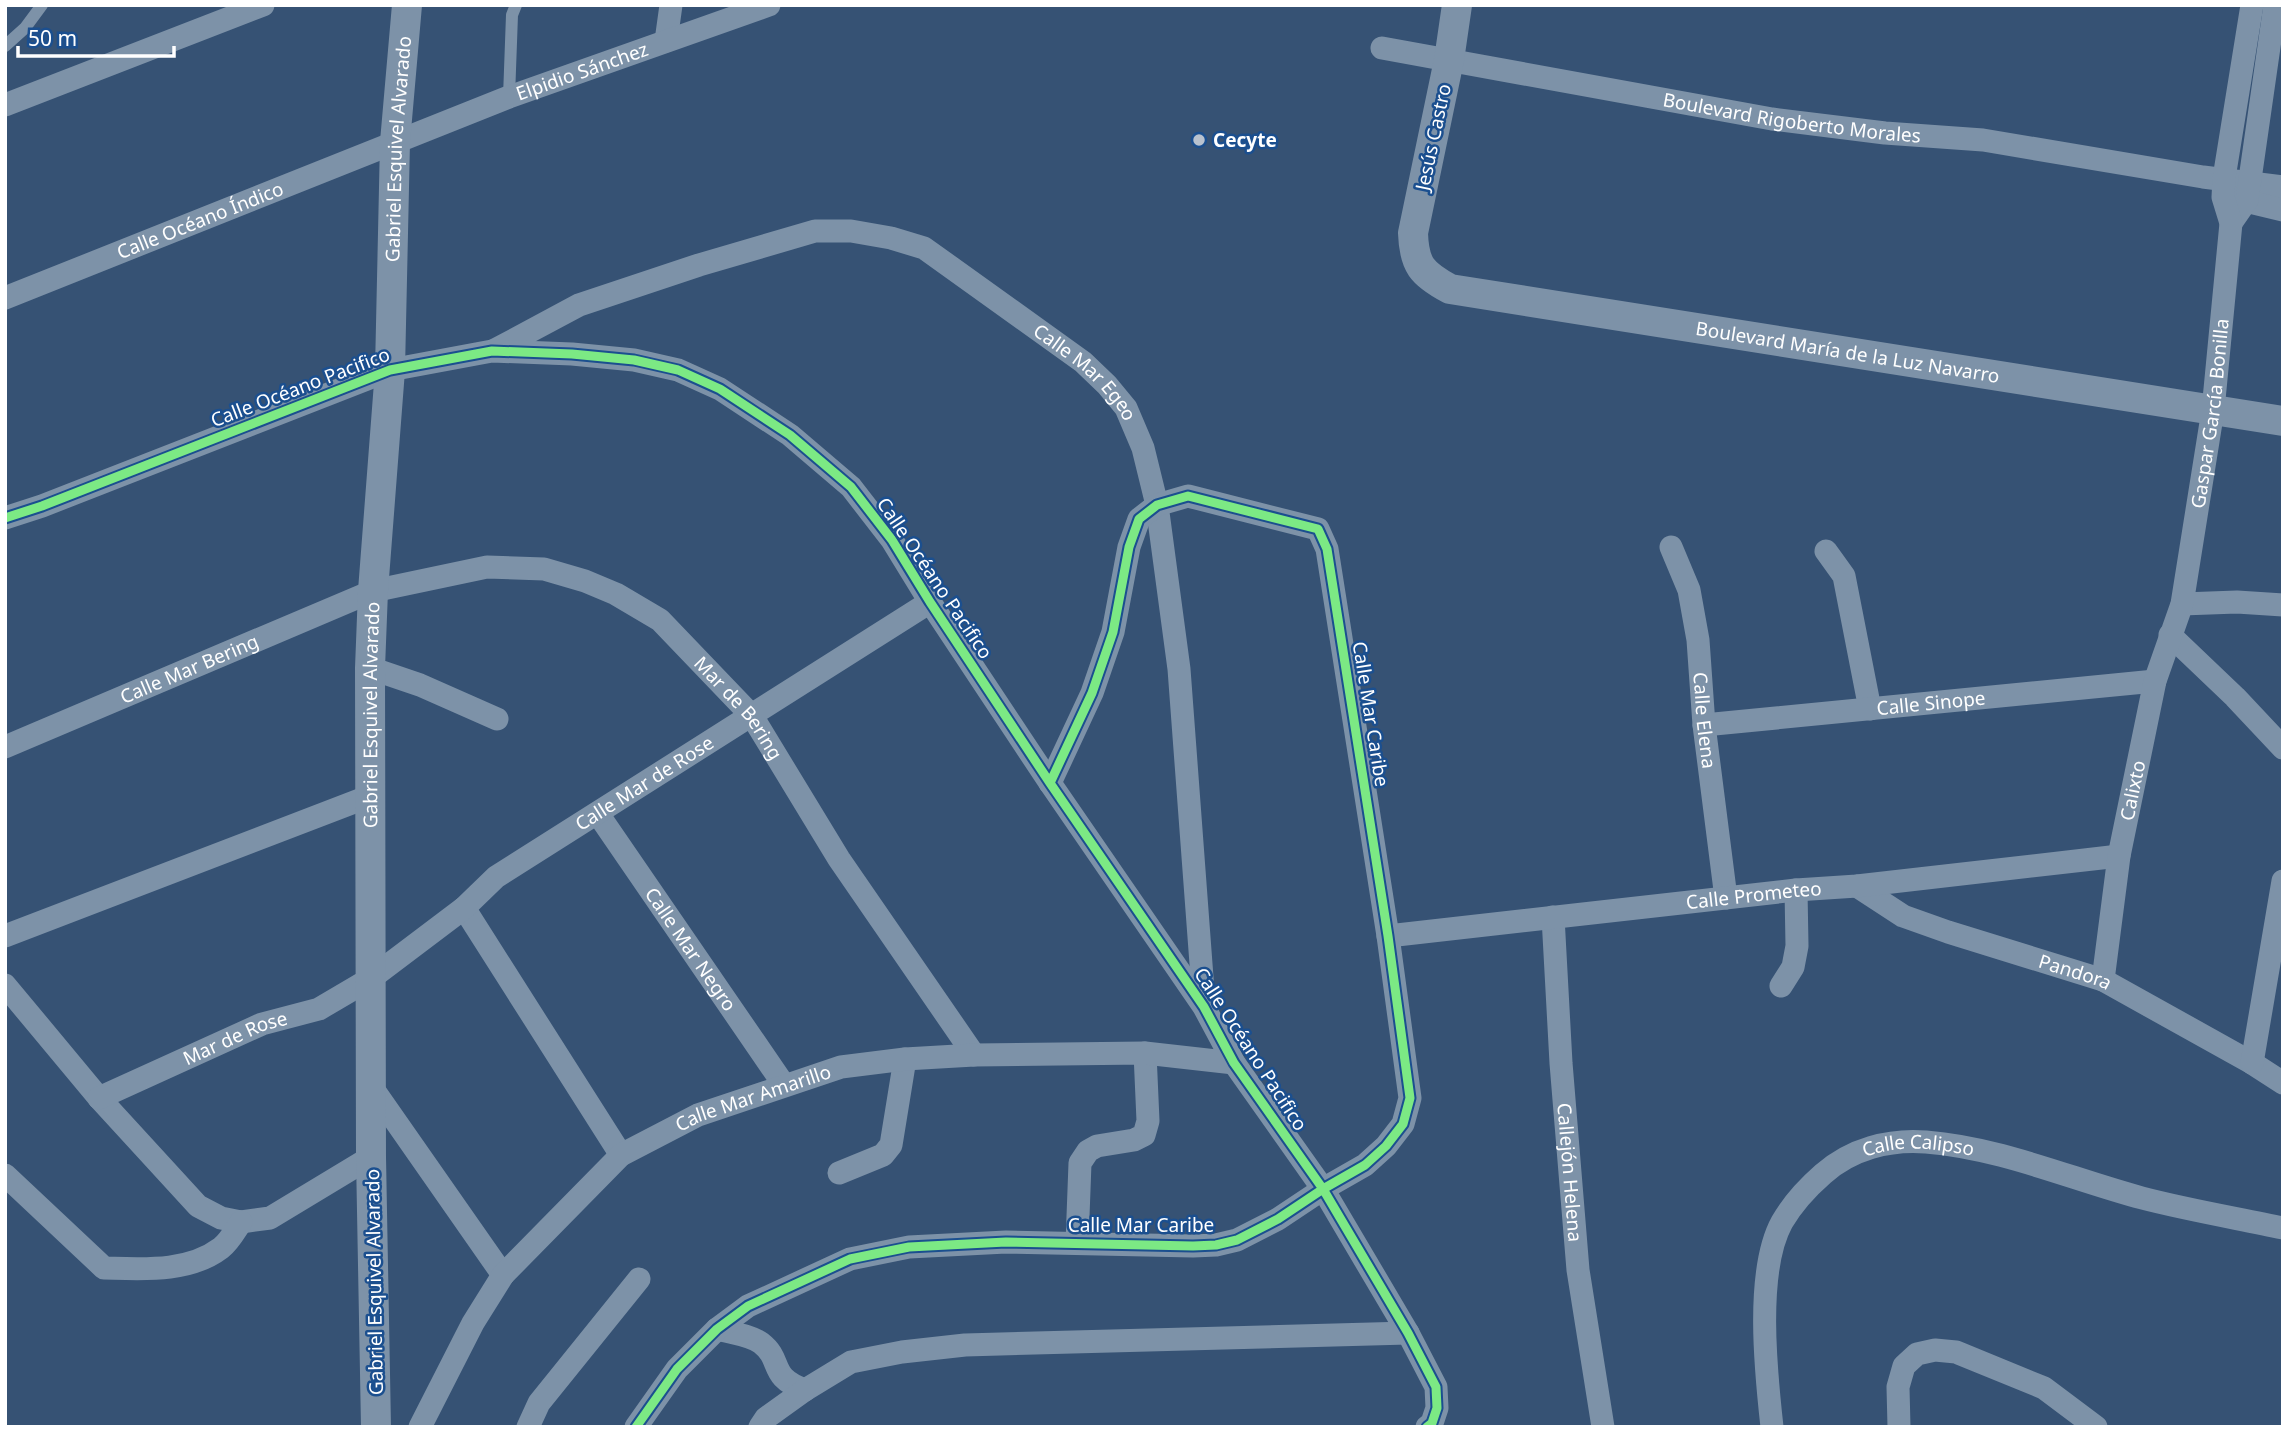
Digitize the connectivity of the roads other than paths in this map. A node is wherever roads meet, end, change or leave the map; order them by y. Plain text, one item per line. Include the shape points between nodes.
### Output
1 (42, 5) edge
2 (263, 5) edge
3 (407, 5) edge
4 (516, 5) edge
5 (671, 5) edge
6 (769, 5) edge
7 (1457, 5) edge
8 (2252, 5) edge
9 (2276, 5) edge
10 (666, 41) junction
11 (5, 46) edge
12 (1382, 48) dead end
13 (1448, 60) junction
14 (509, 97) junction
15 (5, 105) edge
16 (395, 142) junction
17 (2217, 184) junction
18 (2283, 187) edge
19 (2249, 191) junction
20 (2283, 210) edge
21 (2231, 223) junction
22 (1419, 267) joint
23 (5, 298) edge
24 (492, 351) junction
25 (390, 369) junction
26 (2213, 410) junction
27 (2283, 421) edge
28 (1157, 505) junction
29 (5, 518) edge
30 (1671, 547) dead end
31 (1826, 551) dead end
32 (373, 591) junction
33 (930, 602) junction
34 (2182, 604) junction
35 (2283, 605) edge
36 (2171, 635) junction
37 (370, 668) junction
38 (2155, 681) junction
39 (1870, 709) junction
40 (752, 716) junction
41 (497, 719) dead end
42 (1704, 725) junction
43 (5, 747) edge
44 (2283, 748) edge
45 (1051, 783) junction
46 (370, 796) junction
47 (598, 814) junction
48 (2119, 856) junction
49 (2283, 881) edge
50 (1857, 886) junction
51 (1796, 890) junction
52 (1726, 898) junction
53 (464, 908) junction
54 (1553, 917) junction
55 (5, 936) edge
56 (1388, 936) junction
57 (370, 979) junction
58 (2103, 980) junction
59 (5, 985) edge
60 (1781, 986) dead end
61 (1205, 1007) junction
62 (1145, 1053) junction
63 (975, 1055) junction
64 (905, 1059) junction
65 (1234, 1063) junction
66 (2252, 1063) junction
67 (2283, 1083) edge
68 (784, 1085) junction
69 (371, 1086) junction
70 (99, 1098) junction
71 (621, 1155) junction
72 (371, 1157) junction
73 (839, 1173) dead end
74 (5, 1175) edge
75 (1322, 1189) junction
76 (241, 1222) junction
77 (2283, 1227) edge
78 (1077, 1243) junction
79 (503, 1275) junction
80 (639, 1279) dead end
81 (718, 1329) junction
82 (1408, 1333) junction
83 (805, 1390) junction
84 (376, 1427) edge
85 (420, 1427) edge
86 (528, 1427) edge
87 (636, 1427) edge
88 (760, 1427) edge
89 (1427, 1427) edge
90 (1603, 1427) edge
91 (1772, 1427) edge
92 (1899, 1427) edge
93 (2096, 1427) edge

1 - 11 lane
2 - 15 street
3 - 16 street, Gabriel Esquivel Alvarado
4 - 14 lane
5 - 10 street
6 - 10 street, Elpidio Sánchez
7 - 13 street, Jesús Castro
8 - 17 street, Gaspar García Bonilla
9 - 19 street
10 - 14 street, Elpidio Sánchez
12 - 13 street, Boulevard Rigoberto Morales
13 - 17 street, Boulevard Rigoberto Morales via 1772,119 1983,140
13 - 22 street, Jesús Castro via 1413,233
14 - 16 street, Elpidio Sánchez
16 - 23 street, Calle Océano Índico
16 - 25 street, Gabriel Esquivel Alvarado
17 - 19 street, Boulevard Rigoberto Morales
17 - 21 street, Gaspar García Bonilla
18 - 19 street, Boulevard Rigoberto Morales
19 - 20 street, Boulevard Rigoberto Morales
19 - 21 street
21 - 26 street, Gaspar García Bonilla
22 - 26 street, Boulevard María de la Luz Navarro via 1450,289
24 - 25 street, Calle Océano Pacifico
24 - 28 street, Calle Mar Egeo via 579,305 773,242 815,231 891,238 924,248 944,261 1083,362 1107,385 1126,408 1143,448
24 - 33 street, Calle Océano Pacifico via 634,360 678,370 720,389 790,435 850,487 892,540
25 - 29 street, Calle Océano Pacifico
25 - 32 street, Gabriel Esquivel Alvarado
26 - 27 street, Boulevard María de la Luz Navarro
26 - 34 street, Gaspar García Bonilla
28 - 45 street via 1139,519 1113,632 1092,693
28 - 56 street, Calle Mar Caribe via 1188,496 1318,529 1327,549
28 - 61 street, Calle Mar Egeo via 1179,669
30 - 42 street, Calle Elena via 1689,590 1699,639
31 - 39 street via 1844,576
32 - 37 street, Gabriel Esquivel Alvarado
32 - 40 street, Mar de Bering via 487,567 544,569 585,580 660,620
32 - 43 street, Calle Mar Bering
33 - 40 street, Calle Mar de Rose
33 - 45 street, Calle Océano Pacifico
34 - 35 street
34 - 36 street, Calixto
36 - 38 street, Calixto
36 - 44 street
37 - 41 street
37 - 46 street, Gabriel Esquivel Alvarado
38 - 39 street, Calle Sinope
38 - 48 street, Calixto
39 - 42 street, Calle Sinope
40 - 47 street, Calle Mar de Rose
40 - 63 street, Mar de Bering via 839,859
42 - 52 street, Calle Elena
45 - 61 street, Calle Océano Pacifico
46 - 55 street
46 - 57 street, Gabriel Esquivel Alvarado
47 - 53 street, Calle Mar de Rose via 496,877
47 - 68 street, Calle Mar Negro
48 - 50 street, Calle Prometeo
48 - 58 street, Calixto
49 - 66 street
50 - 51 street, Calle Prometeo
50 - 58 street, Pandora via 1903,916
51 - 52 street, Calle Prometeo
51 - 60 street via 1797,946 1793,967
52 - 54 street, Calle Prometeo
53 - 57 street, Calle Mar de Rose
53 - 71 street
54 - 56 street, Calle Prometeo
54 - 90 street, Callejón Helena via 1578,1270
56 - 75 street, Calle Mar Caribe via 1410,1098 1403,1124 1386,1146 1366,1165
57 - 69 street, Gabriel Esquivel Alvarado
57 - 70 street, Mar de Rose via 319,1009 262,1024
58 - 66 street, Pandora
59 - 70 street
61 - 65 street, Calle Océano Pacifico
62 - 63 street, Calle Mar Amarillo
62 - 65 street, Calle Mar Amarillo
62 - 78 street via 1148,1121 1144,1135 1097,1146 1080,1163
63 - 64 street, Calle Mar Amarillo
64 - 68 street, Calle Mar Amarillo via 841,1067
64 - 73 street via 891,1145 883,1155
65 - 75 street, Calle Océano Pacifico
66 - 67 street, Pandora
68 - 71 street, Calle Mar Amarillo via 698,1115
69 - 72 street, Gabriel Esquivel Alvarado
69 - 79 street
70 - 76 street via 198,1206
71 - 79 street, Calle Mar Amarillo
72 - 76 street via 270,1218
72 - 84 street, Gabriel Esquivel Alvarado
74 - 76 street via 104,1268 151,1269 197,1262 223,1247
75 - 78 street, Calle Mar Caribe via 1278,1219 1237,1240 1216,1245
75 - 82 street, Calle Océano Pacifico
77 - 91 street, Calle Calipso via 2144,1198 1983,1150 1925,1142 1877,1144 1836,1162 1804,1190 1781,1224 1769,1261 1764,1330
78 - 81 street, Calle Mar Caribe via 909,1247 850,1259 748,1306
79 - 85 street, Calle Mar Amarillo
80 - 86 street via 539,1403
81 - 83 street via 760,1342 788,1384
81 - 87 street, Calle Mar Caribe via 677,1369
82 - 83 street via 965,1345 851,1362
82 - 89 street, Calle Océano Pacifico via 1436,1387 1437,1408
83 - 88 street
92 - 93 street via 1898,1387 1904,1366 1917,1354 1936,1350 1956,1352 2043,1388

